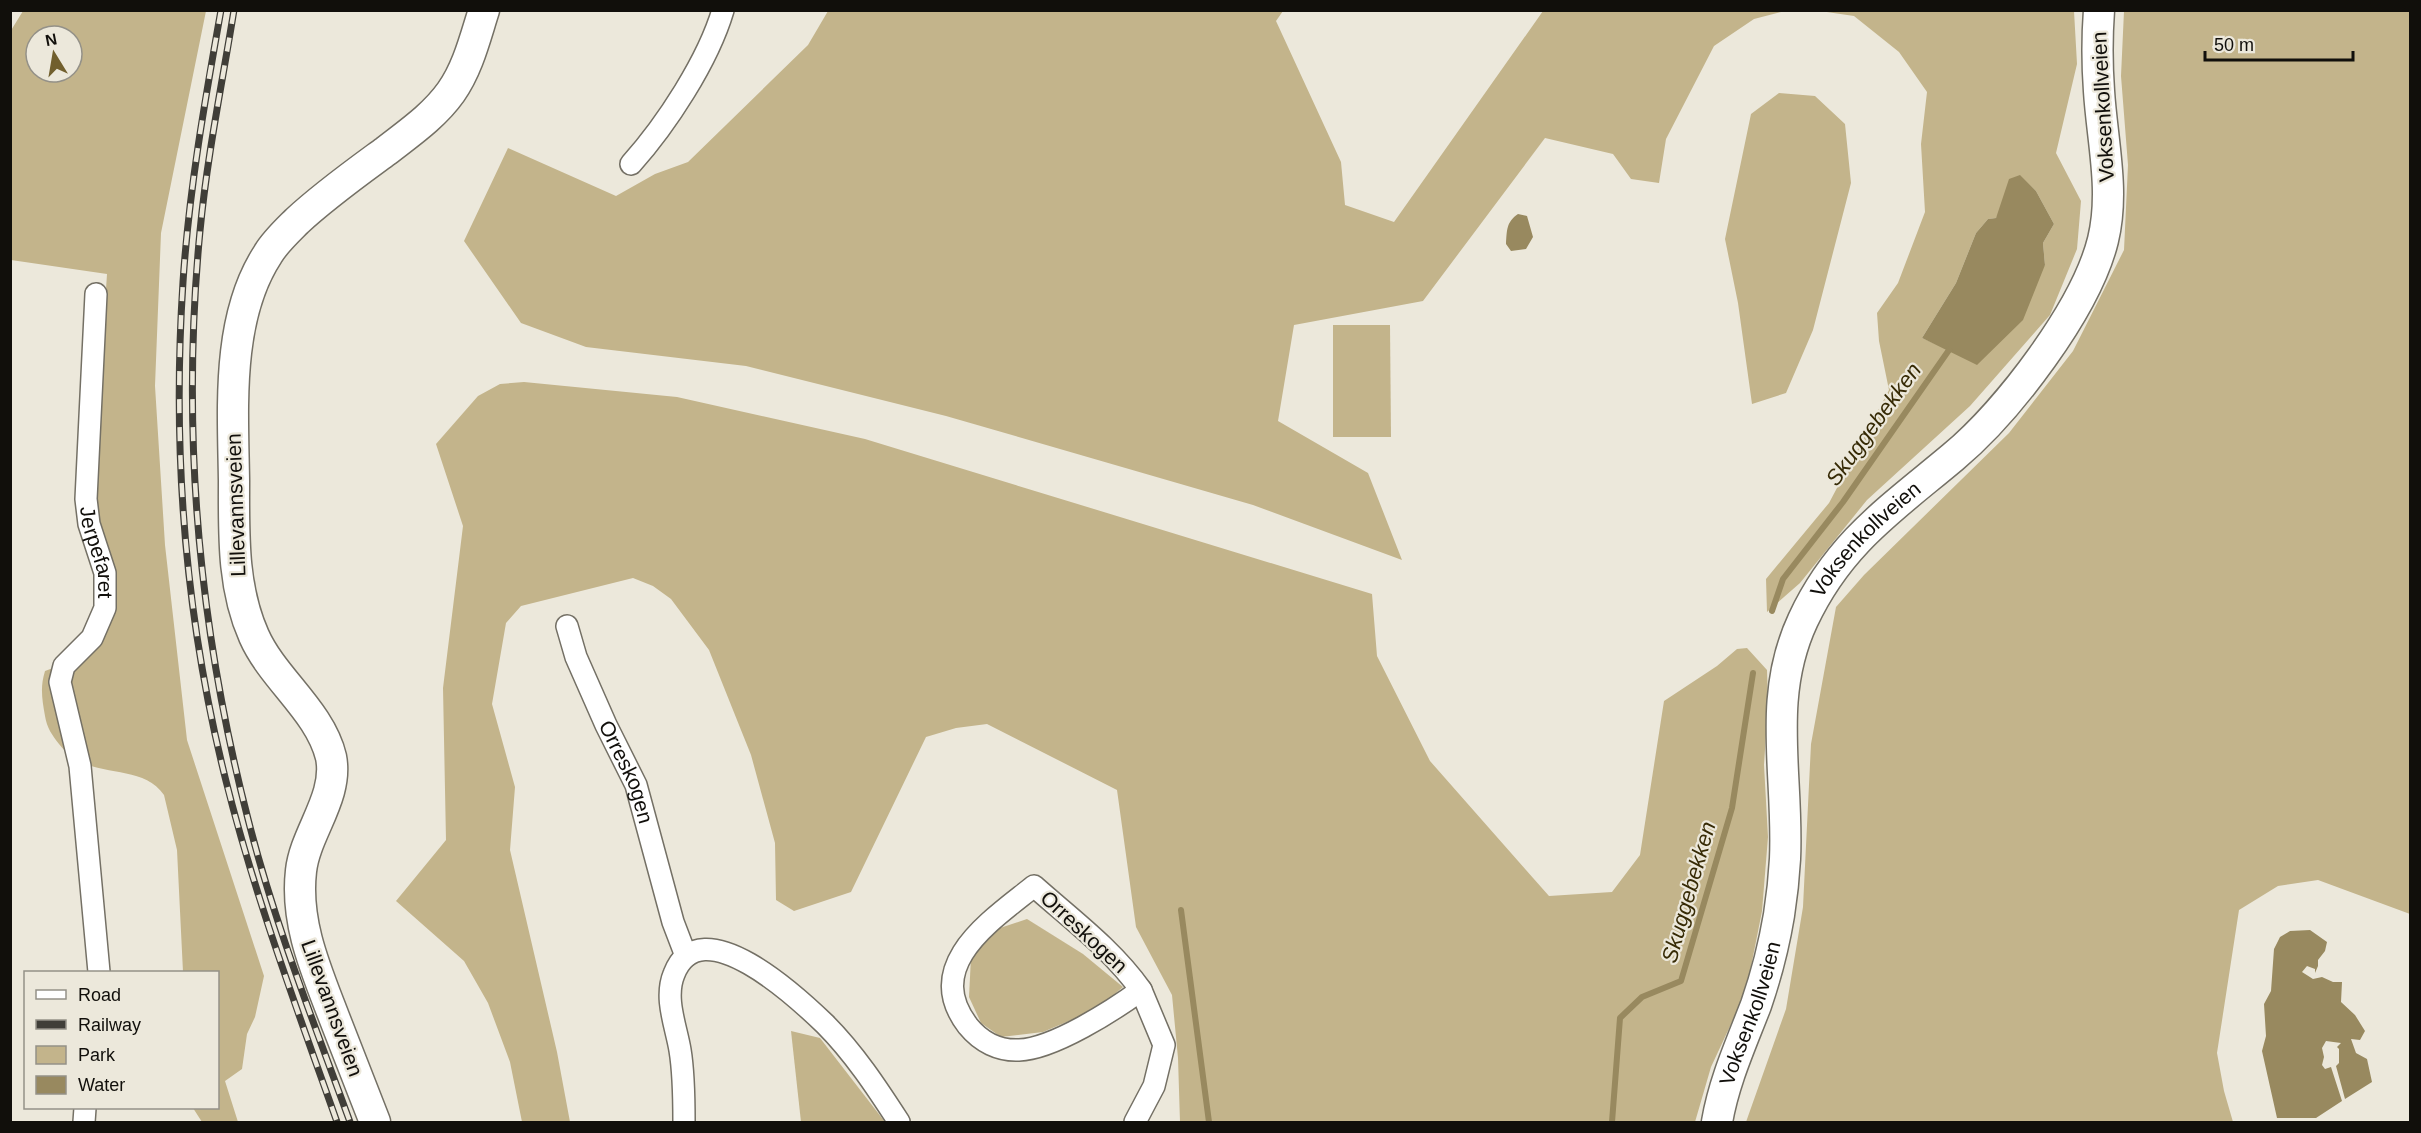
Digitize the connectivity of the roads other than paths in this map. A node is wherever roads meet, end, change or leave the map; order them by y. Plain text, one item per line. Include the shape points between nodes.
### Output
1 (484, 10) edge
2 (723, 10) edge
3 (2099, 10) edge
4 (630, 164) dead end
5 (96, 294) dead end
6 (567, 626) dead end
7 (686, 956) junction
8 (99, 971) edge
9 (1141, 990) junction
10 (375, 1122) edge
11 (684, 1122) edge
12 (898, 1122) edge
13 (1135, 1122) edge
14 (1717, 1122) edge

1 - 10 street, Lillevannsveien via 459,78 436,110 305,214 268,253 244,310 234,376 235,548 246,618 267,660 317,725 332,760 331,781 301,869 300,909 305,937
2 - 4 street via 715,36 700,63
3 - 14 street, Voksenkollveien via 2098,81 2107,208 2104,237 2094,270 2055,336 2005,406 1960,452 1867,528 1823,584 1795,639 1785,676 1781,727 1785,859 1779,915 1769,963 1732,1066
5 - 8 street, Jerpefaret via 86,499 88,524 105,573 106,594 100,625 64,666 60,682 80,766
6 - 7 street, Orreskogen via 580,667 636,785
7 - 11 street via 679,962 670,986 684,1090
7 - 12 street via 711,949 728,953 789,992 832,1032
9 - 9 street, Orreskogen via 1128,971 1034,886 985,924 966,945 956,963 953,982 960,1016 984,1041 1002,1050 1044,1044 1109,1013
9 - 13 street, Orreskogen via 1164,1045 1154,1086

